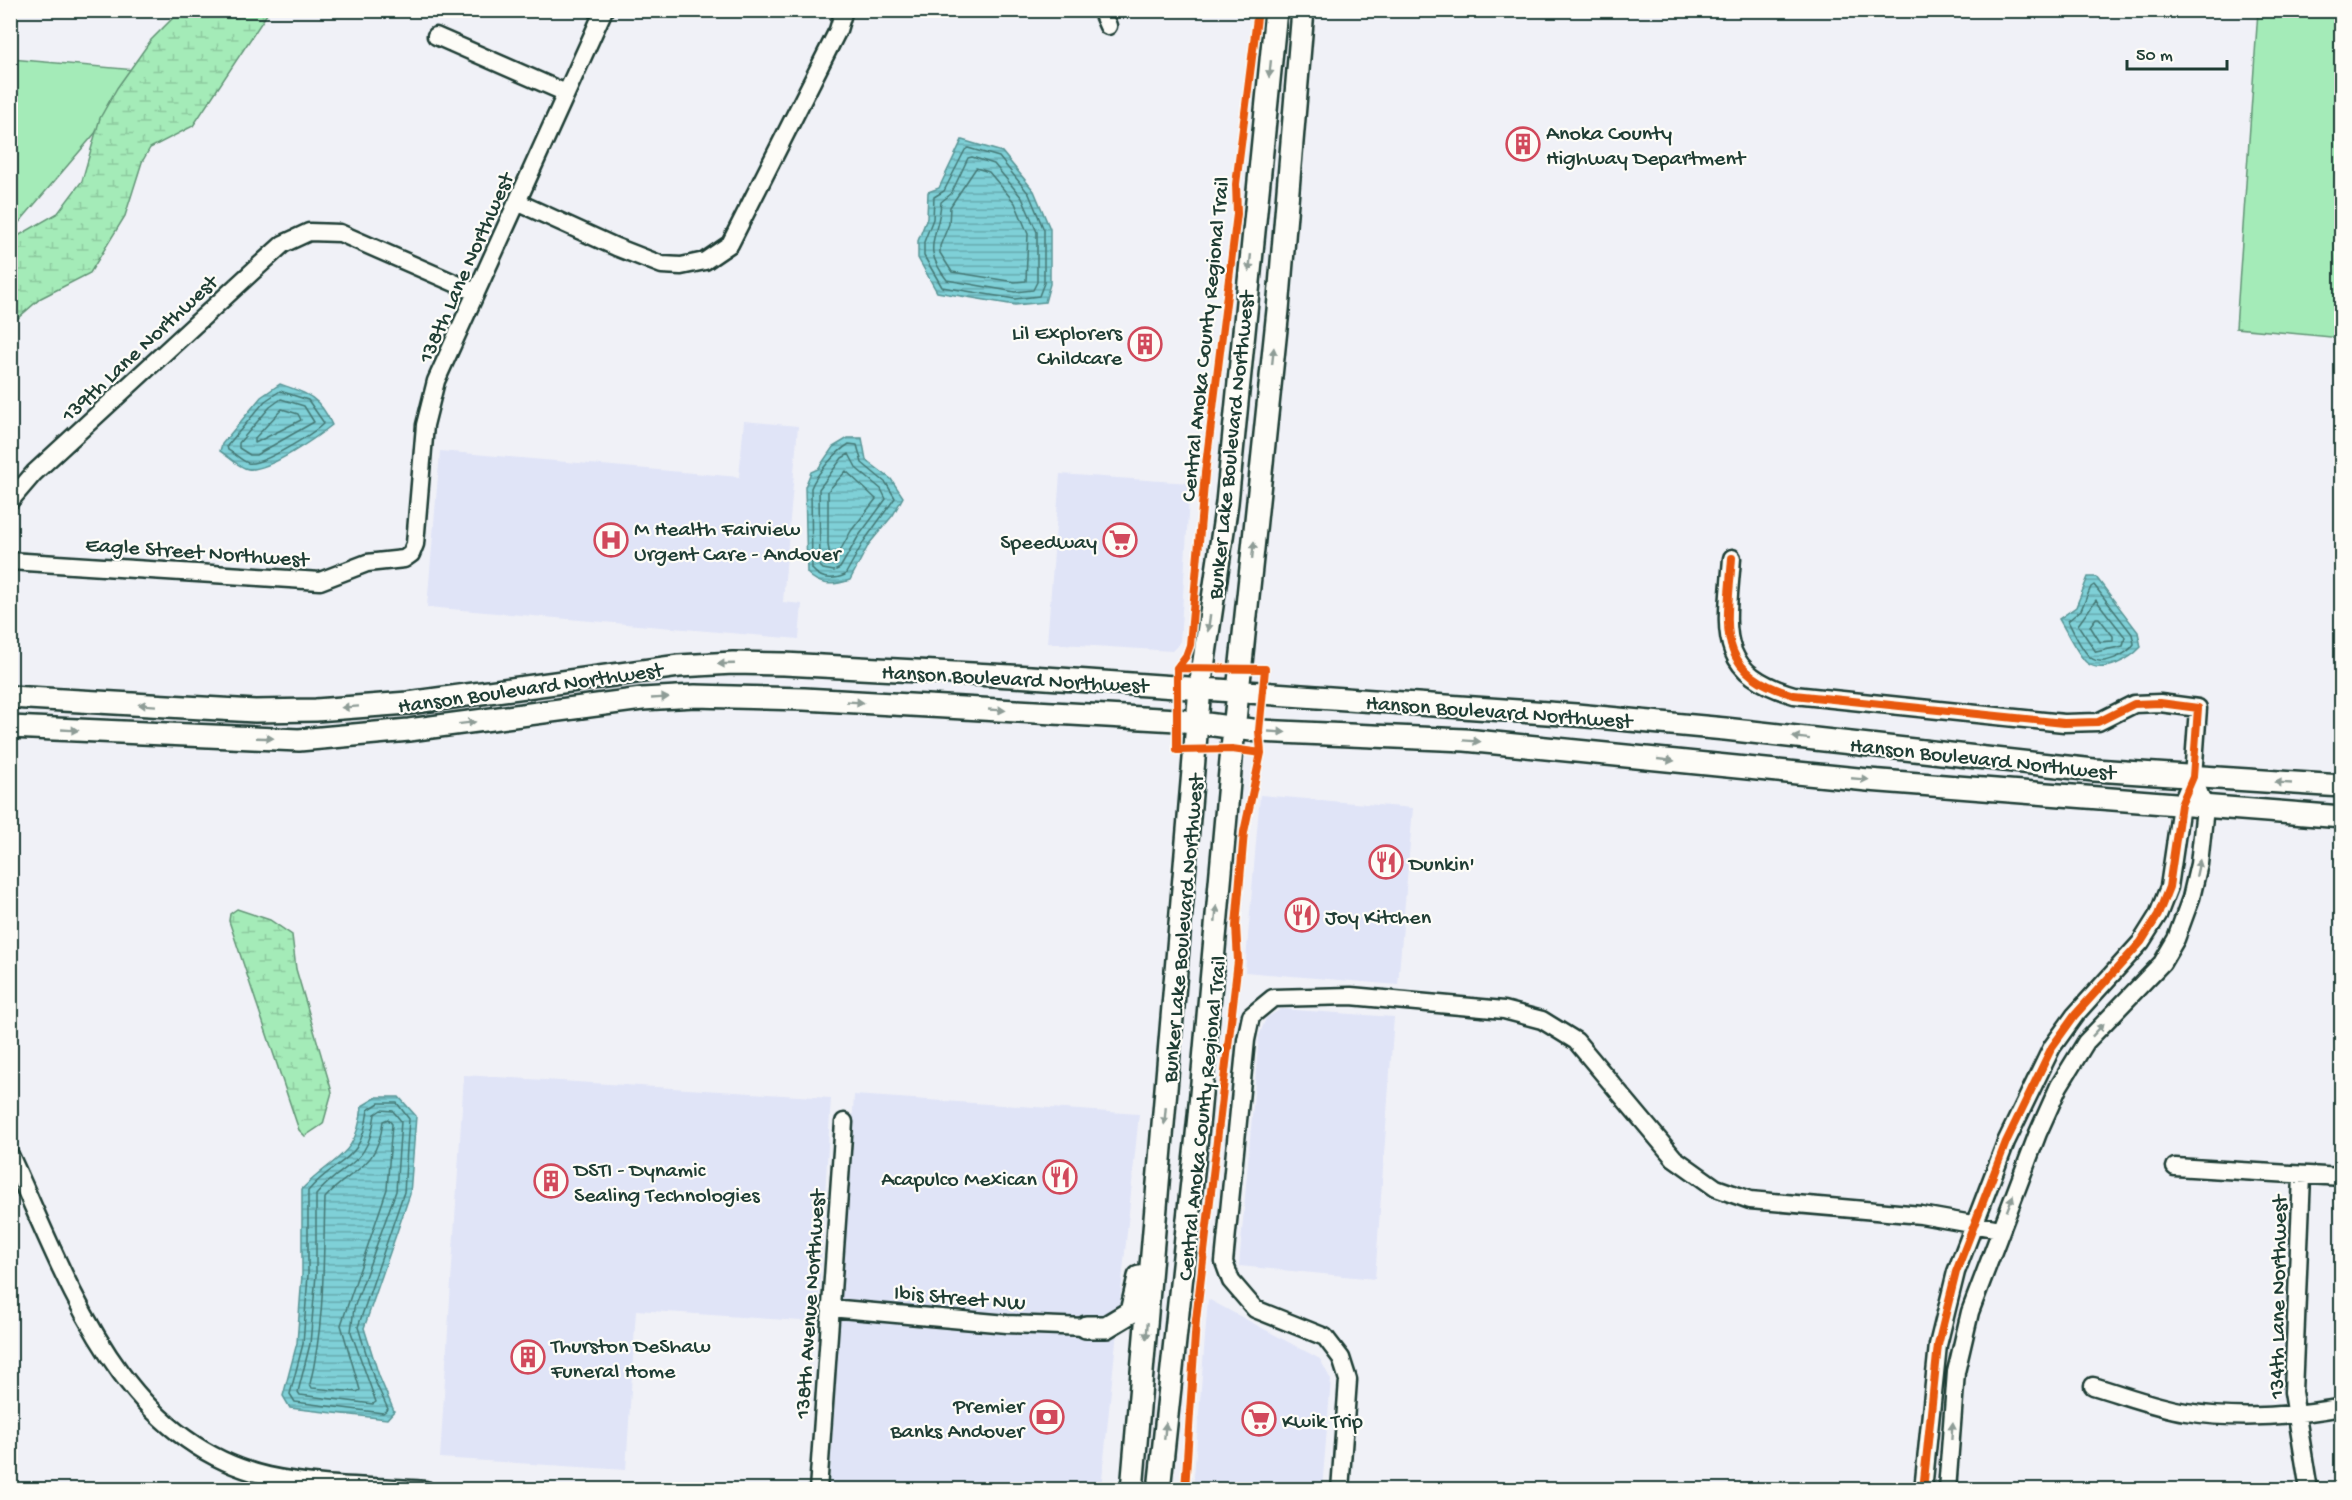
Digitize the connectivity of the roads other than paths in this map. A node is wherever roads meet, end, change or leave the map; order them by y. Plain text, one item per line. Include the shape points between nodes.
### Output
1 (604, 10) edge
2 (844, 10) edge
3 (1276, 10) edge
4 (1303, 10) edge
5 (436, 36) dead end
6 (566, 93) junction
7 (517, 202) junction
8 (475, 292) junction
9 (10, 501) edge
10 (411, 554) joint
11 (1732, 558) dead end
12 (10, 561) edge
13 (1200, 688) junction
14 (1238, 692) junction
15 (10, 697) edge
16 (1198, 723) junction
17 (10, 727) edge
18 (1234, 729) junction
19 (2193, 777) junction
20 (2342, 786) edge
21 (2181, 805) junction
22 (2205, 808) junction
23 (2342, 817) edge
24 (844, 1122) dead end
25 (10, 1155) edge
26 (2175, 1167) dead end
27 (2302, 1176) junction
28 (2342, 1177) edge
29 (1159, 1179) junction
30 (1975, 1225) junction
31 (2000, 1229) junction
32 (830, 1308) junction
33 (1086, 1327) joint
34 (2093, 1386) dead end
35 (2342, 1407) edge
36 (2297, 1414) junction
37 (264, 1482) edge
38 (426, 1490) edge
39 (818, 1490) edge
40 (1132, 1490) edge
41 (1160, 1490) edge
42 (1340, 1490) edge
43 (1923, 1490) edge
44 (1947, 1490) edge
45 (2309, 1490) edge

1 - 6 street, 138th Lane Northwest
2 - 7 street via 838,30 750,208 730,244 705,261 662,265
3 -> 13 main road, Bunker Lake Boulevard Northwest via 1227,503
14 -> 4 main road, Bunker Lake Boulevard Northwest via 1278,310
5 - 6 street
6 - 7 street, 138th Lane Northwest
7 - 8 street, 138th Lane Northwest
8 - 9 street, 139th Lane Northwest via 340,233 309,232 283,244 34,473
8 - 10 street, 138th Lane Northwest via 430,402
10 - 12 street, Eagle Street Northwest via 396,561 367,562 320,581
11 - 19 street via 1729,646 1748,675 1770,688 1794,695 2064,723 2098,722 2134,704 2198,708
13 - 14 main road, Hanson Boulevard Northwest
13 -> 15 main road, Hanson Boulevard Northwest via 733,663 679,666 408,703 316,710 255,711
13 - 16 main road, Bunker Lake Boulevard Northwest
14 - 18 main road, Bunker Lake Boulevard Northwest
19 -> 14 main road, Hanson Boulevard Northwest via 2094,770 1635,720
17 -> 16 main road, Hanson Boulevard Northwest via 299,740 695,696
16 - 18 main road, Hanson Boulevard Northwest
16 -> 29 main road, Bunker Lake Boulevard Northwest
18 -> 21 main road, Hanson Boulevard Northwest via 1465,740 1868,780
41 -> 18 main road, Bunker Lake Boulevard Northwest
20 -> 19 main road, Hanson Boulevard Northwest
19 - 21 street
19 - 22 street
21 - 22 main road, Hanson Boulevard Northwest
21 - 30 street via 2169,886 2158,915 2141,942 2075,1015 2052,1047 2006,1142
22 - 23 main road, Hanson Boulevard Northwest
31 -> 22 street via 2059,1086 2086,1042 2162,963 2176,939 2199,864
24 - 32 street, 138th Avenue Northwest
25 - 37 street via 84,1316 132,1389 176,1431
26 - 27 street
27 - 28 street
27 - 36 street, 134th Lane Northwest via 2293,1392
29 - 33 main road via 1147,1215 1135,1304 1131,1312 1112,1324
29 -> 40 main road, Bunker Lake Boulevard Northwest
30 - 31 street
30 - 42 street via 1921,1215 1750,1200 1716,1188 1674,1158 1576,1041 1542,1020 1504,1010 1351,996 1273,998 1251,1016 1246,1040 1224,1262 1231,1281 1255,1309 1325,1337 1341,1358 1348,1380
30 - 43 street via 1956,1272 1938,1345
44 -> 31 street via 1956,1372 1970,1312
32 - 33 street, Ibis Street NW
32 - 39 street, 138th Avenue Northwest
34 - 36 street via 2184,1412 2234,1418
35 - 36 street
36 - 45 street, 134th Lane Northwest
37 - 38 street

